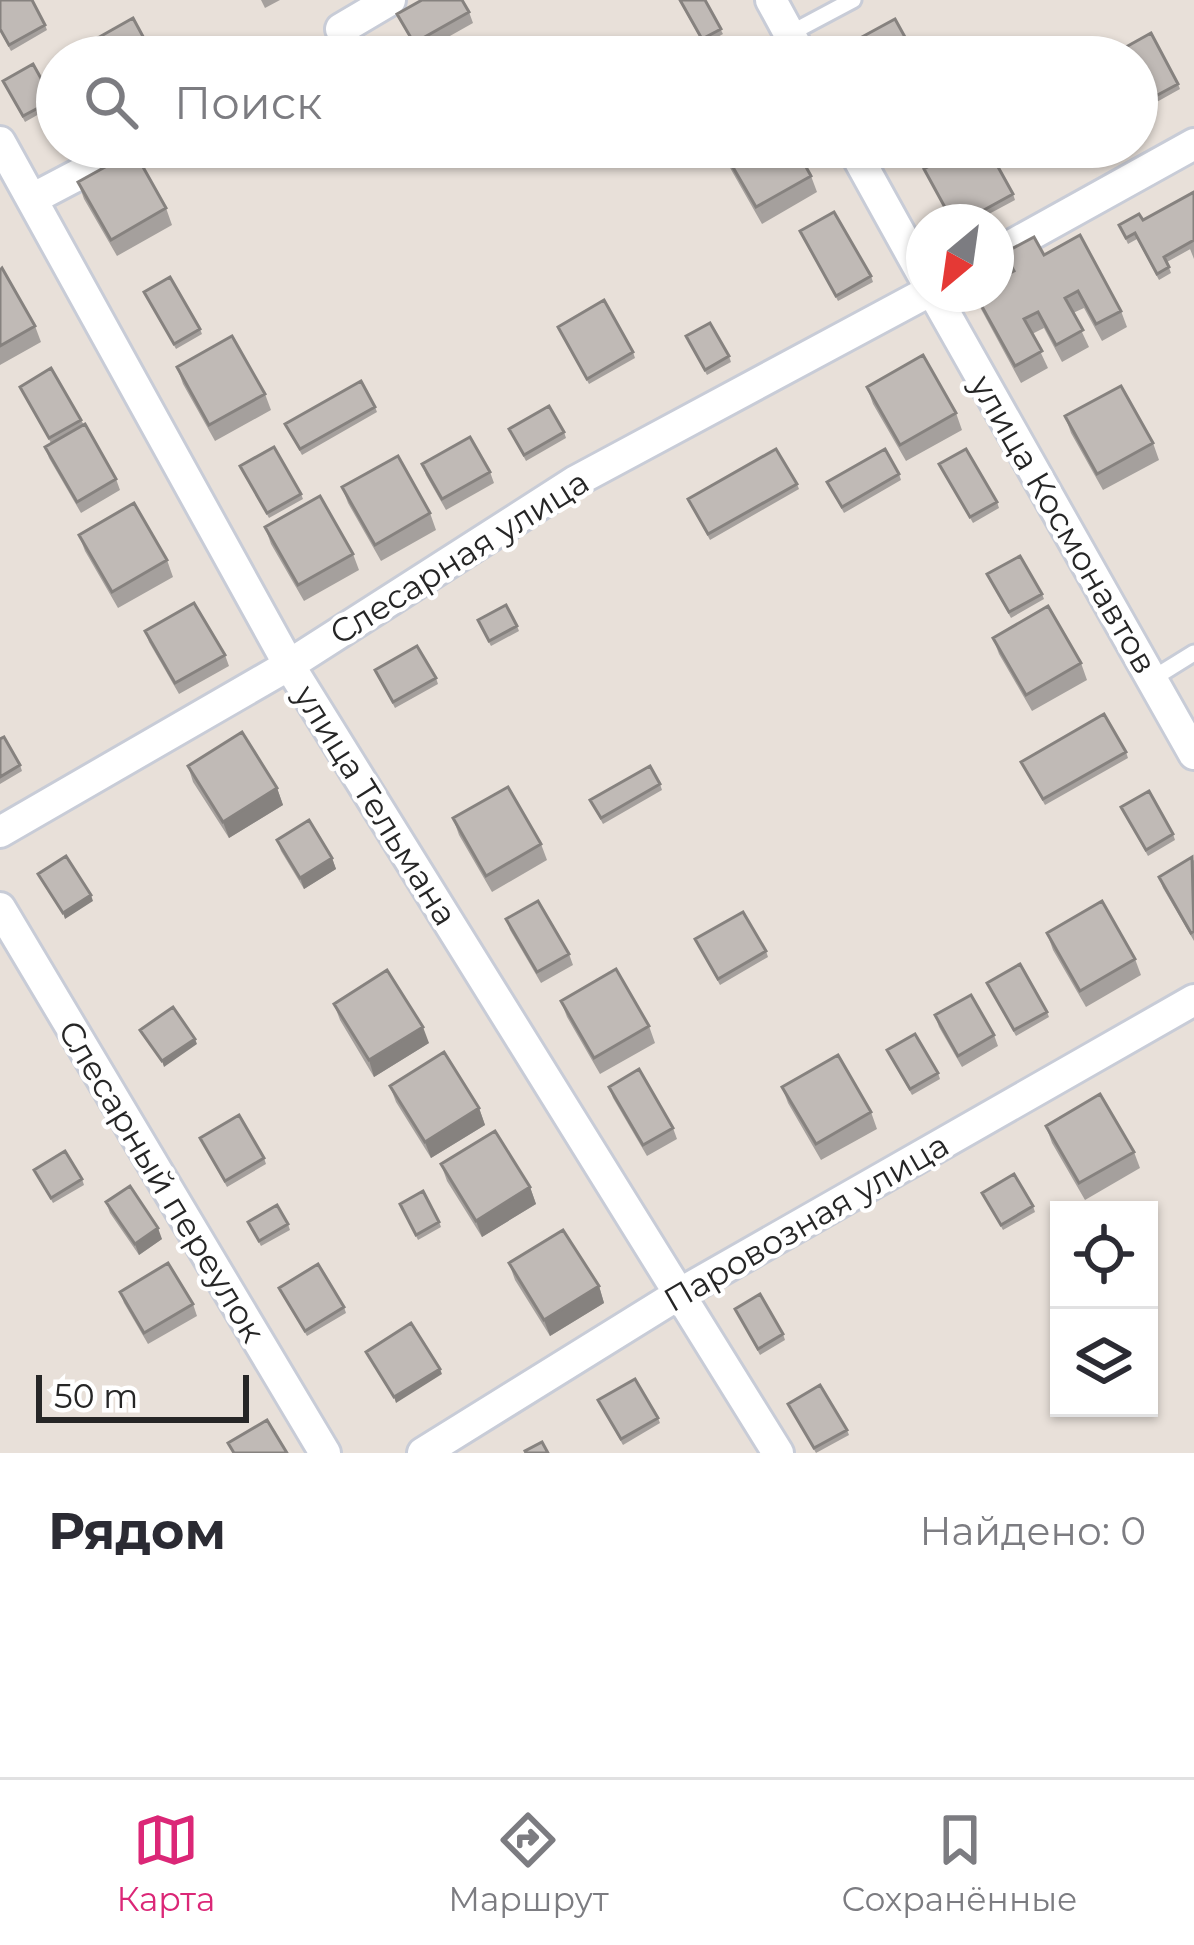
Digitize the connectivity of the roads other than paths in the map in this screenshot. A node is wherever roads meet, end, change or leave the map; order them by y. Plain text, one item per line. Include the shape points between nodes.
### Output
1 (390, 0) edge
2 (770, 0) edge
3 (853, 0) edge
4 (341, 29) dead end
5 (790, 36) edge
6 (808, 36) edge
7 (0, 142) edge
8 (1194, 144) edge
9 (1158, 164) edge
10 (91, 168) edge
11 (864, 168) edge
12 (1151, 168) edge
13 (32, 199) junction
14 (906, 244) edge
15 (1014, 244) edge
16 (906, 304) edge
17 (944, 312) edge
18 (1194, 653) edge
19 (289, 665) junction
20 (1152, 679) junction
21 (1194, 754) edge
22 (0, 832) edge
23 (0, 908) edge
24 (1194, 1000) edge
25 (679, 1294) junction
26 (325, 1453) edge
27 (423, 1453) edge
28 (778, 1453) edge

1 - 4 street
2 - 5 street
3 - 6 lane
7 - 13 street, улица Тельмана
8 - 9 street
10 - 13 street
11 - 14 street
12 - 15 street
13 - 19 street, улица Тельмана
16 - 19 street, Слесарная улица via 576,481
17 - 20 street, улица Космонавтов
18 - 20 lane
19 - 22 street, Слесарная улица
19 - 25 street, улица Тельмана
20 - 21 street, улица Космонавтов
23 - 26 street, Слесарный переулок
24 - 25 street, Паровозная улица
25 - 27 street, Паровозная улица
25 - 28 street, улица Тельмана

